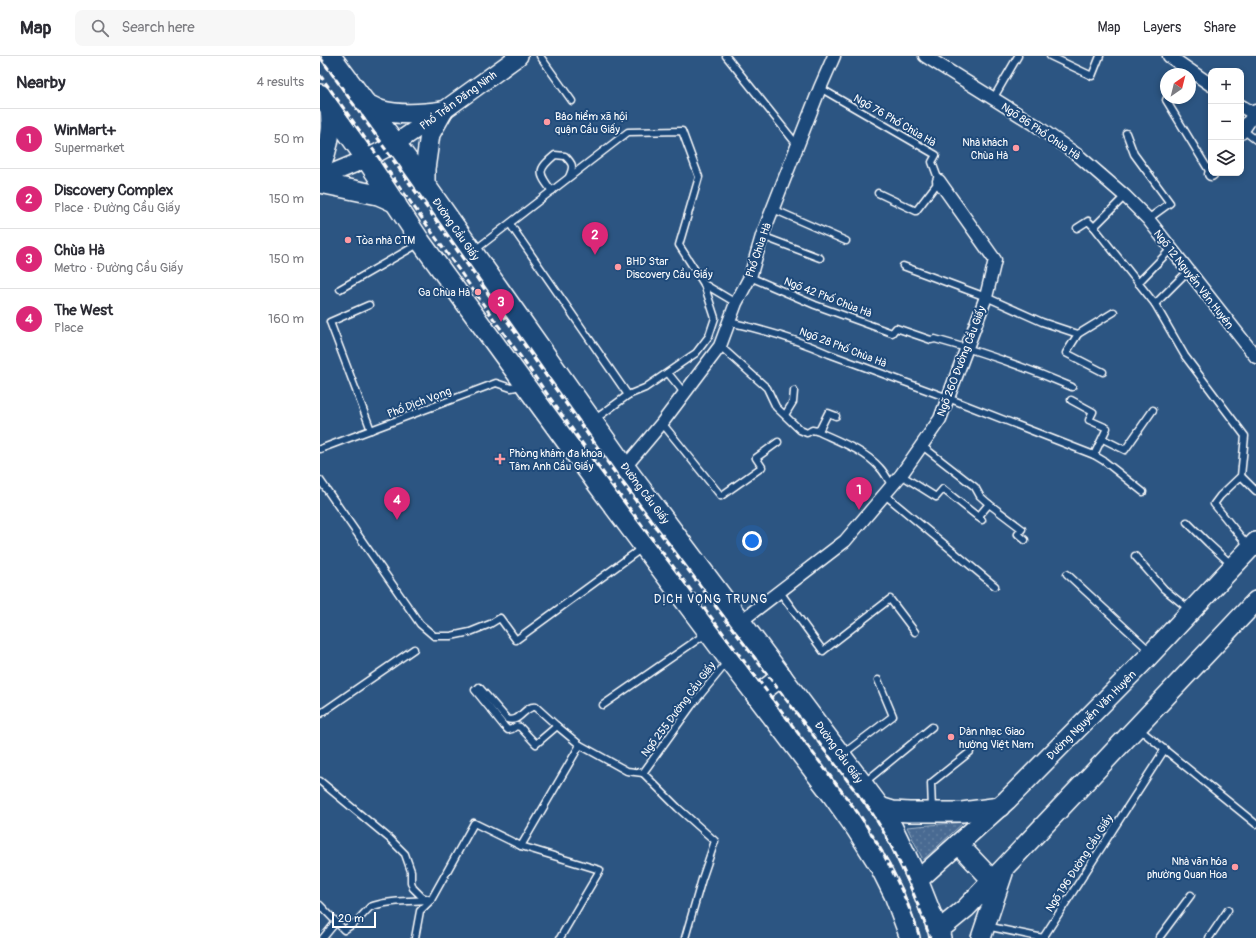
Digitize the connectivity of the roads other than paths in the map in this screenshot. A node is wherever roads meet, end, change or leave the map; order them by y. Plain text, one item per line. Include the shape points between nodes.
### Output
1 (332, 56) edge
2 (519, 56) edge
3 (540, 56) edge
4 (726, 56) edge
5 (834, 56) edge
6 (925, 56) edge
7 (1018, 56) edge
8 (1050, 56) edge
9 (1100, 56) edge
10 (1169, 56) edge
11 (1182, 68) edge
12 (1196, 77) edge
13 (1208, 83) edge
14 (820, 88) junction
15 (994, 99) junction
16 (325, 101) edge
17 (572, 101) dead end
18 (365, 103) junction
19 (1168, 104) edge
20 (1244, 108) edge
21 (443, 111) junction
22 (1255, 113) edge
23 (1244, 129) edge
24 (1126, 132) dead end
25 (1244, 133) edge
26 (1256, 140) edge
27 (396, 143) junction
28 (798, 146) junction
29 (366, 159) junction
30 (1208, 168) edge
31 (320, 169) edge
32 (320, 178) edge
33 (569, 178) junction
34 (938, 181) junction
35 (320, 183) edge
36 (425, 185) junction
37 (552, 191) junction
38 (878, 193) dead end
39 (1125, 196) junction
40 (396, 203) junction
41 (773, 209) junction
42 (1148, 219) junction
43 (510, 224) junction
44 (1094, 227) junction
45 (1077, 228) dead end
46 (762, 236) junction
47 (846, 241) dead end
48 (421, 242) junction
49 (1170, 249) junction
50 (472, 252) junction
51 (820, 258) dead end
52 (903, 266) dead end
53 (1188, 271) junction
54 (750, 277) junction
55 (1138, 283) junction
56 (704, 284) junction
57 (340, 289) dead end
58 (986, 296) junction
59 (736, 303) junction
60 (1154, 304) junction
61 (369, 305) dead end
62 (1114, 312) dead end
63 (729, 322) junction
64 (1078, 334) junction
65 (720, 346) junction
66 (966, 348) junction
67 (1256, 357) edge
68 (1103, 372) dead end
69 (668, 373) junction
70 (525, 385) junction
71 (1072, 387) dead end
72 (794, 391) dead end
73 (685, 394) junction
74 (628, 395) junction
75 (948, 398) junction
76 (1071, 400) dead end
77 (1153, 410) dead end
78 (785, 415) junction
79 (836, 416) dead end
80 (592, 421) junction
81 (662, 423) junction
82 (372, 430) junction
83 (817, 431) junction
84 (1103, 438) junction
85 (778, 442) dead end
86 (921, 445) junction
87 (320, 449) edge
88 (1094, 455) junction
89 (625, 467) junction
90 (901, 475) junction
91 (1241, 476) junction
92 (320, 480) edge
93 (888, 490) junction
94 (1256, 491) edge
95 (1143, 492) dead end
96 (989, 504) junction
97 (1187, 522) dead end
98 (1025, 540) dead end
99 (1253, 545) edge
100 (644, 547) junction
101 (1135, 556) dead end
102 (1234, 566) junction
103 (1067, 574) dead end
104 (995, 586) dead end
105 (780, 592) junction
106 (1256, 601) edge
107 (1192, 611) junction
108 (741, 621) junction
109 (915, 632) dead end
110 (708, 633) junction
111 (414, 649) dead end
112 (1152, 653) junction
113 (729, 660) junction
114 (782, 676) junction
115 (878, 680) dead end
116 (756, 696) junction
117 (603, 705) dead end
118 (320, 714) edge
119 (557, 726) junction
120 (932, 727) dead end
121 (1137, 727) junction
122 (580, 745) junction
123 (1165, 749) junction
124 (970, 752) dead end
125 (842, 755) junction
126 (643, 773) junction
127 (320, 781) edge
128 (862, 784) junction
129 (880, 807) junction
130 (1000, 807) junction
131 (932, 812) junction
132 (1256, 824) edge
133 (958, 844) junction
134 (521, 846) junction
135 (1005, 866) junction
136 (918, 880) junction
137 (992, 880) junction
138 (1191, 895) dead end
139 (431, 900) junction
140 (320, 905) edge
141 (1228, 910) dead end
142 (336, 922) junction
143 (983, 932) edge
144 (940, 935) edge
145 (1012, 935) edge
146 (323, 938) edge
147 (416, 938) edge
148 (560, 938) edge
149 (685, 938) edge
150 (910, 938) edge
151 (1043, 938) edge
152 (1159, 938) edge
153 (1209, 938) edge

1 - 18 main road, Đường Cầu Giấy
2 - 21 street, Phố Trần Đăng Ninh
3 - 17 lane
4 - 28 lane
5 - 14 street, Phố Chùa Hà
6 - 15 street, Ngõ 86 Phố Chùa Hà
7 - 15 lane
8 - 9 lane via 1092,76
10 - 11 street
12 - 13 street
14 - 28 street, Phố Chùa Hà
14 - 34 lane, Ngõ 76 Phố Chùa Hà via 936,155 932,162
15 - 39 street, Ngõ 86 Phố Chùa Hà via 1080,157
16 - 29 main road
16 - 31 main road via 331,126 327,150
18 - 21 main road via 379,110 393,112 423,114
18 - 27 main road, Đường Cầu Giấy
19 - 30 lane
20 - 22 street
21 - 27 street, Phố Trần Đăng Ninh
21 - 36 main road via 430,134
22 - 23 street
24 - 42 lane via 1134,154 1170,203
25 - 26 lane
27 - 29 street, Phố Trần Đăng Ninh
27 - 36 main road, Đường Cầu Giấy
28 - 41 street, Phố Chùa Hà
29 - 32 street, Phố Trần Đăng Ninh
29 - 40 main road
33 - 37 lane
33 - 37 lane via 573,169 572,163 565,156 555,155 542,168 541,173
33 - 56 lane via 628,132 682,131 699,177 679,245
34 - 38 lane via 916,211
34 - 58 street, Ngõ 260 Đường Cầu Giấy via 995,260
35 - 40 main road via 378,195
36 - 50 main road, Đường Cầu Giấy
37 - 43 lane
39 - 42 street, Ngõ 86 Phố Chùa Hà
39 - 44 lane
40 - 48 main road
41 - 46 street, Phố Chùa Hà
41 - 47 lane
42 - 49 street, Ngõ 12 Nguyễn Văn Huyên
43 - 50 lane
43 - 74 lane
44 - 45 lane via 1088,222
44 - 55 lane
46 - 51 lane
46 - 54 street, Phố Chùa Hà
48 - 57 lane
48 - 70 main road
49 - 53 street, Ngõ 12 Nguyễn Văn Huyên
49 - 55 lane
50 - 80 main road, Đường Cầu Giấy
52 - 58 lane
53 - 60 lane
53 - 67 street, Ngõ 12 Nguyễn Văn Huyên
54 - 59 street, Phố Chùa Hà
54 - 66 lane, Ngõ 42 Phố Chùa Hà via 815,305 892,333 896,328
55 - 60 lane
56 - 59 lane
56 - 69 lane via 715,318 709,336 696,353
58 - 64 lane via 1042,322
58 - 66 street, Ngõ 260 Đường Cầu Giấy
59 - 63 street, Phố Chùa Hà
60 - 91 lane via 1185,356 1245,436
61 - 82 lane via 330,322
62 - 64 lane
63 - 65 street, Phố Chùa Hà
63 - 75 lane, Ngõ 28 Phố Chùa Hà via 779,334
64 - 68 lane via 1066,353
65 - 73 street, Phố Chùa Hà
65 - 78 lane via 767,388 776,407
66 - 71 lane via 1036,371
66 - 75 street, Ngõ 260 Đường Cầu Giấy
69 - 73 lane
69 - 74 lane via 645,388
70 - 82 lane, Phố Dịch Vọng via 511,388 496,383
70 - 100 main road
72 - 78 lane via 793,402
73 - 81 street, Phố Chùa Hà
74 - 80 lane
75 - 86 street, Ngõ 260 Đường Cầu Giấy via 940,419
75 - 88 lane, Ngõ 28 Phố Chùa Hà
76 - 84 lane via 1092,412 1089,420 1107,428
77 - 84 lane via 1125,450
78 - 83 lane via 800,430
79 - 83 lane via 828,413
80 - 89 main road, Đường Cầu Giấy
81 - 85 lane via 721,496 762,467 756,458
81 - 89 street, Phố Chùa Hà
82 - 87 lane, Phố Dịch Vọng
83 - 93 lane via 873,461 881,469
84 - 88 lane
86 - 90 street, Ngõ 260 Đường Cầu Giấy
86 - 96 lane via 975,486 980,496
88 - 95 lane, Ngõ 28 Phố Chùa Hà
89 - 108 main road, Đường Cầu Giấy
90 - 93 street, Ngõ 260 Đường Cầu Giấy
90 - 96 lane via 936,497 943,489 980,518
91 - 94 lane
91 - 99 lane via 1214,504
92 - 100 lane via 420,624 434,636 470,632 500,618 516,640
93 - 104 lane
93 - 105 street, Ngõ 260 Đường Cầu Giấy via 845,541
96 - 98 lane via 1022,529 1018,534
97 - 102 lane
99 - 102 main road, Đường Nguyễn Văn Huyên
100 - 110 main road
101 - 107 lane via 1164,589
102 - 107 main road, Đường Nguyễn Văn Huyên
103 - 112 lane
105 - 108 street, Ngõ 260 Đường Cầu Giấy
105 - 109 lane via 823,651 890,599
106 - 121 main road
107 - 112 main road, Đường Nguyễn Văn Huyên
108 - 114 main road, Đường Cầu Giấy
110 - 113 main road
110 - 117 lane
111 - 118 lane
112 - 130 main road, Đường Nguyễn Văn Huyên
113 - 116 main road
113 - 126 lane, Ngõ 255 Đường Cầu Giấy via 692,705
114 - 116 main road
114 - 125 main road, Đường Cầu Giấy
115 - 125 lane via 893,716
116 - 150 main road via 856,829 880,867
119 - 119 lane, Ngõ 255 Đường Cầu Giấy via 536,707 530,707 511,721 477,689 508,730 520,727 536,744
119 - 122 lane, Ngõ 255 Đường Cầu Giấy
120 - 128 lane
121 - 123 lane
121 - 135 main road
122 - 126 lane, Ngõ 255 Đường Cầu Giấy via 627,771
122 - 134 lane
123 - 132 lane
123 - 151 lane, Ngõ 196 Đường Cầu Giấy
124 - 131 lane via 931,783
125 - 128 main road, Đường Cầu Giấy
126 - 149 lane via 715,841
127 - 139 lane via 405,854 413,888 422,897
128 - 129 main road, Đường Cầu Giấy
129 - 131 main road via 893,811
129 - 136 main road, Đường Cầu Giấy
130 - 131 main road via 962,812
130 - 133 main road, Đường Nguyễn Văn Huyên
133 - 136 main road, Đường Nguyễn Văn Huyên
133 - 137 main road
134 - 139 lane via 474,823
134 - 148 lane via 600,870
135 - 137 main road
135 - 143 main road
136 - 144 main road, Đường Cầu Giấy
137 - 144 main road
138 - 152 lane
139 - 142 lane via 384,903 370,907 344,930
139 - 147 lane via 420,911
140 - 142 lane
141 - 153 lane
142 - 146 lane
143 - 145 lane, Ngõ 196 Đường Cầu Giấy
145 - 151 lane, Ngõ 196 Đường Cầu Giấy

